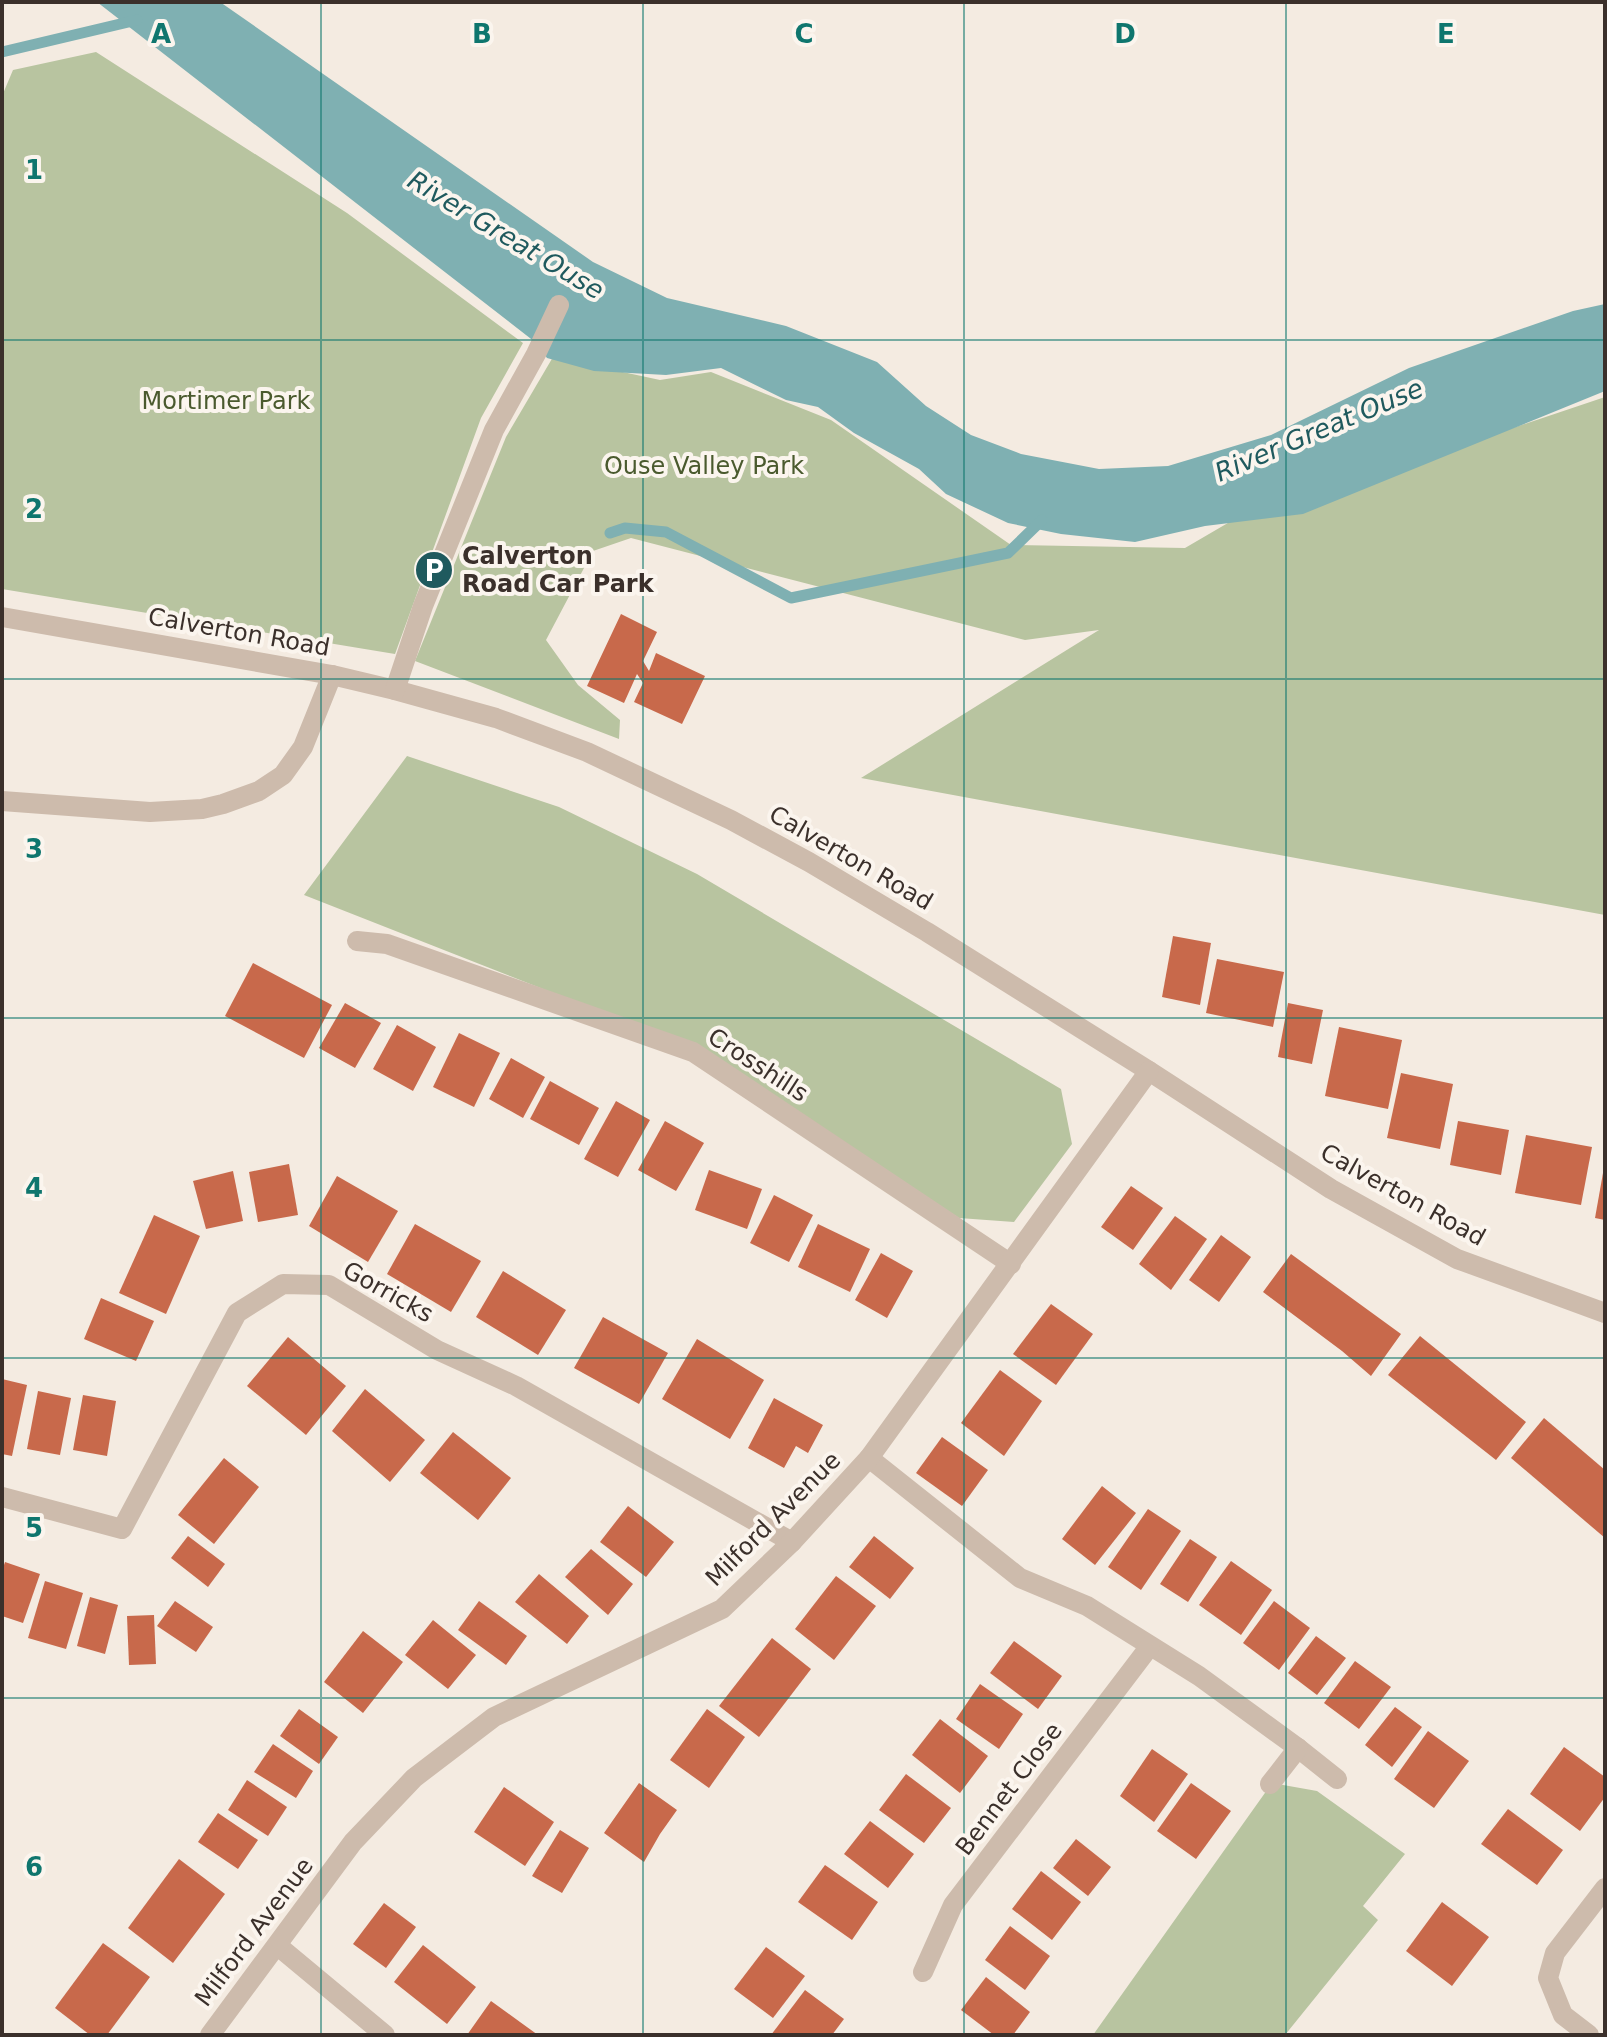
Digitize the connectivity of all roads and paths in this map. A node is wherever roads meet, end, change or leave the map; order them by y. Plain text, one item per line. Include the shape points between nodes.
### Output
1 (559, 305) dead end
2 (2, 617) edge
3 (332, 675) junction
4 (395, 690) junction
5 (2, 801) edge
6 (357, 941) dead end
7 (1149, 1071) junction
8 (1011, 1264) junction
9 (1605, 1313) edge
10 (869, 1458) junction
11 (2, 1497) edge
12 (792, 1542) junction
13 (1150, 1646) junction
14 (1298, 1748) junction
15 (1337, 1779) dead end
16 (1270, 1784) dead end
17 (1605, 1888) edge
18 (278, 1946) junction
19 (923, 1972) dead end
20 (210, 2035) edge
21 (385, 2035) edge
22 (1589, 2035) edge

1 - 4 street via 494,430
2 - 3 street, Calverton Road
3 - 4 street, Calverton Road
3 - 5 street via 303,747 283,775 259,791 202,809 150,812
4 - 7 street, Calverton Road via 496,718 587,752 731,820 927,932
6 - 8 street, Crosshills via 387,944 693,1052
7 - 8 street, Milford Avenue
7 - 9 street, Calverton Road via 1331,1189 1457,1259
8 - 10 street, Milford Avenue
10 - 12 street, Milford Avenue
10 - 13 street via 1020,1578 1087,1606
11 - 12 street, Gorricks via 122,1529 237,1313 283,1284 329,1285 437,1350 516,1386
12 - 18 street, Milford Avenue via 722,1609 494,1717 414,1778 353,1842
13 - 14 street
13 - 19 street, Bennet Close via 953,1905
14 - 15 street
14 - 16 street
17 - 22 street via 1555,1953 1548,1978 1563,2015
18 - 20 street, Milford Avenue
18 - 21 street

